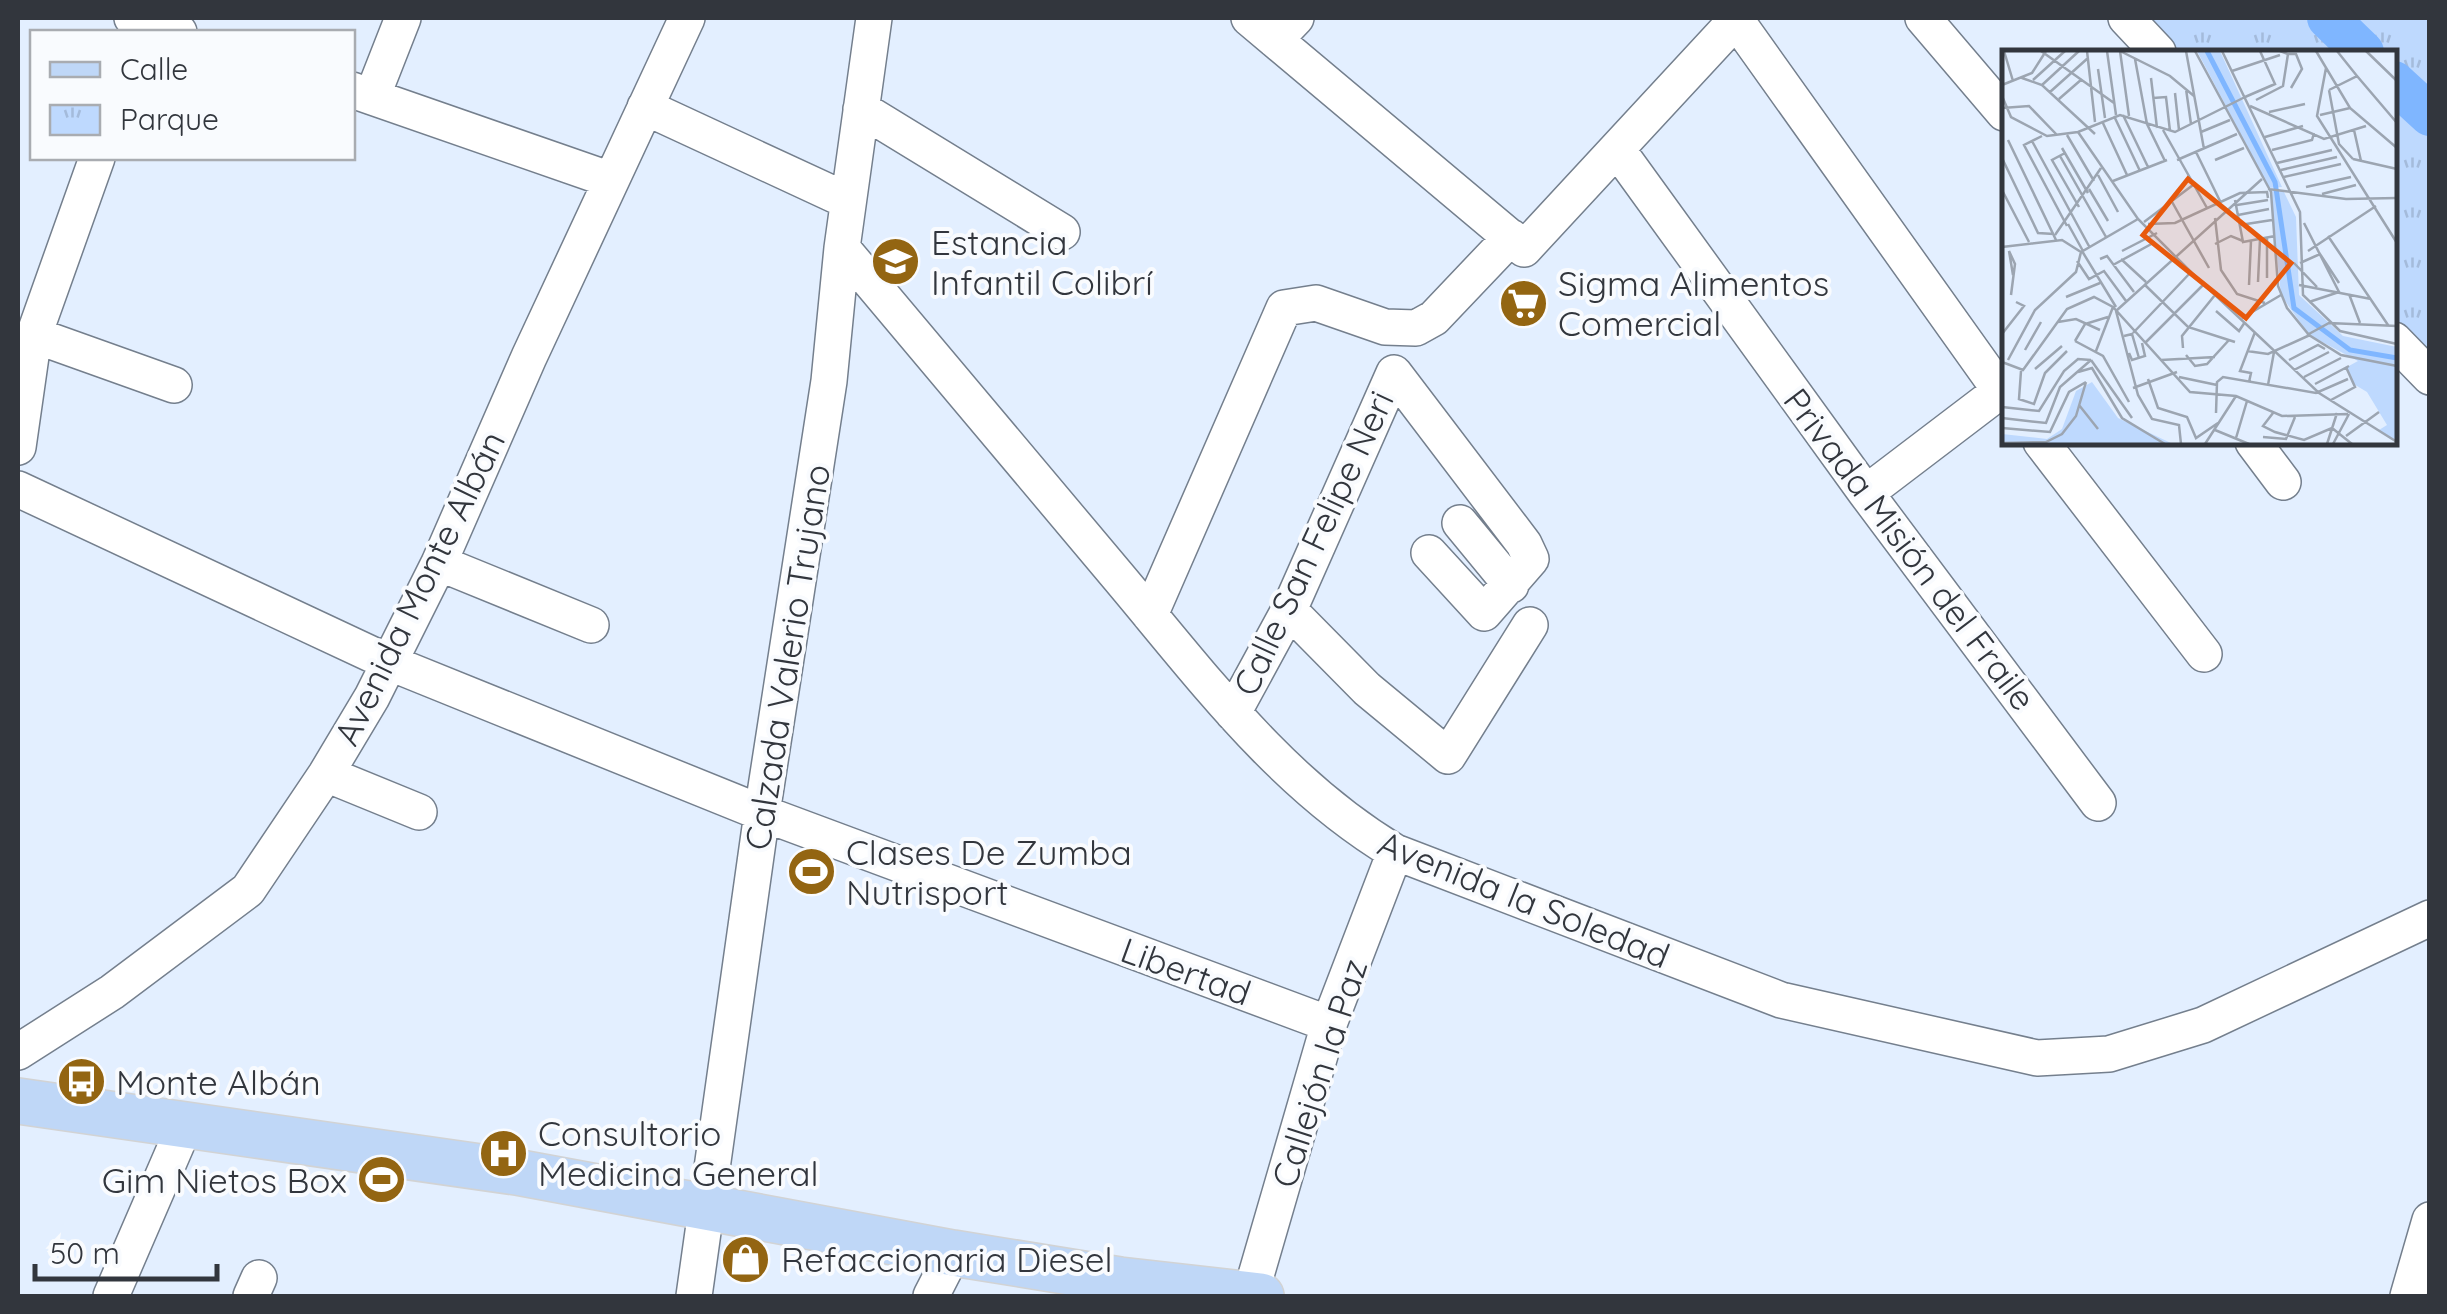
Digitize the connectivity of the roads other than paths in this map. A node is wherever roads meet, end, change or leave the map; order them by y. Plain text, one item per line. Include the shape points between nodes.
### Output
1 (403, 18) edge
2 (686, 18) edge
3 (874, 18) edge
4 (1922, 18) edge
5 (2126, 18) edge
6 (1737, 19) edge
7 (139, 24) edge
8 (1273, 25) edge
9 (169, 30) edge
10 (2156, 50) edge
11 (362, 93) edge
12 (645, 106) junction
13 (861, 109) junction
14 (2002, 110) edge
15 (1617, 149) junction
16 (96, 160) edge
17 (611, 180) junction
18 (848, 201) junction
19 (1062, 232) dead end
20 (1517, 243) junction
21 (842, 248) junction
22 (34, 335) junction
23 (2397, 343) edge
24 (2430, 377) edge
25 (174, 384) dead end
26 (2002, 391) edge
27 (2002, 393) edge
28 (2042, 445) edge
29 (18, 447) edge
30 (18, 489) edge
31 (1866, 493) junction
32 (1460, 523) dead end
33 (1429, 553) dead end
34 (439, 564) junction
35 (1512, 585) junction
36 (1289, 610) junction
37 (1150, 614) junction
38 (592, 625) dead end
39 (1530, 625) dead end
40 (2204, 654) dead end
41 (388, 662) junction
42 (1233, 714) junction
43 (326, 774) junction
44 (2098, 803) dead end
45 (419, 812) dead end
46 (762, 813) junction
47 (1396, 852) junction
48 (2430, 918) edge
49 (1329, 1024) junction
50 (18, 1052) edge
51 (30, 1102) edge
52 (185, 1125) junction
53 (708, 1209) junction
54 (2430, 1220) edge
55 (953, 1253) junction
56 (1120, 1289) edge
57 (110, 1296) edge
58 (694, 1296) edge
59 (931, 1296) edge
60 (1250, 1296) edge
61 (1261, 1296) edge
62 (2408, 1296) edge

1 - 11 street
2 - 12 street, Avenida Monte Albán
3 - 13 street, Calzada Valerio Trujano
4 - 14 street
5 - 10 street
6 - 15 street
6 - 26 street
7 - 9 street
8 - 20 street
11 - 17 street
12 - 17 street, Avenida Monte Albán
12 - 18 street
13 - 18 street, Calzada Valerio Trujano
13 - 19 street
15 - 20 street
15 - 31 street, Privada Misión del Fraile
16 - 22 street
17 - 34 street, Avenida Monte Albán
18 - 21 street, Calzada Valerio Trujano
20 - 37 street via 1416,328 1384,327 1316,303 1284,308
21 - 37 street, Avenida la Soledad
21 - 46 street, Calzada Valerio Trujano via 830,382
22 - 25 street
22 - 29 street
23 - 24 street
27 - 31 street
28 - 40 street
30 - 41 street, Libertad
31 - 44 street, Privada Misión del Fraile
32 - 35 street
33 - 35 street via 1484,613
34 - 38 street
34 - 41 street, Avenida Monte Albán
35 - 36 street, Calle San Felipe Neri via 1531,560 1524,544 1394,373
36 - 39 street via 1448,756
36 - 42 street, Calle San Felipe Neri
37 - 42 street, Avenida la Soledad
41 - 43 street, Avenida Monte Albán
41 - 46 street, Libertad
42 - 47 street, Avenida la Soledad via 1350,824
43 - 45 street
43 - 50 street, Avenida Monte Albán via 248,890 112,992
46 - 49 street, Libertad
46 - 53 street, Calzada Valerio Trujano
47 - 48 street, Avenida la Soledad via 1781,1000 2037,1058 2109,1054 2203,1025
47 - 49 street, Callejón la Paz
49 - 60 street, Callejón la Paz
51 - 52 main road
52 - 53 main road via 516,1172
52 - 57 street
53 - 55 main road
53 - 58 street, Calzada Valerio Trujano
54 - 62 street
55 - 56 main road
55 - 59 street
56 - 60 main road
60 - 61 main road

